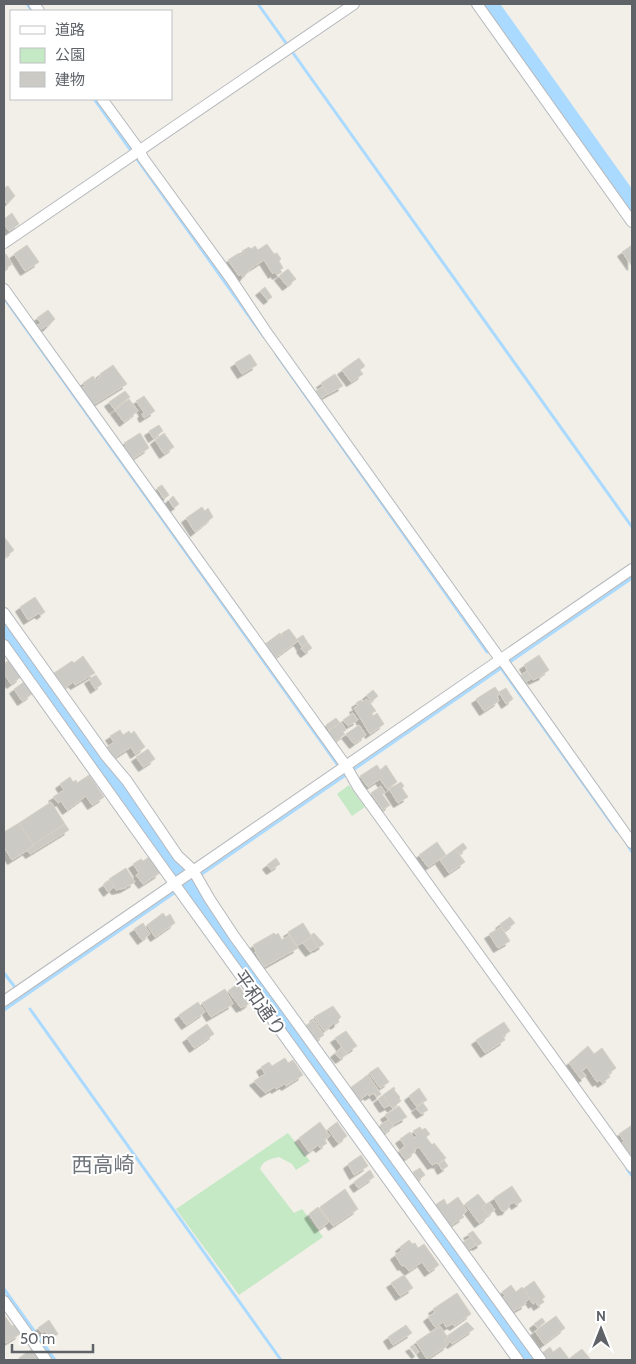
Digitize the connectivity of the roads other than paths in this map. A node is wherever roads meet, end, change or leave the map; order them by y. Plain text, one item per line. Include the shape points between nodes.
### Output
1 (354, 4) edge
2 (477, 4) edge
3 (103, 100) edge
4 (137, 153) junction
5 (632, 222) edge
6 (4, 243) edge
7 (4, 289) edge
8 (632, 569) edge
9 (4, 613) edge
10 (4, 645) edge
11 (503, 661) junction
12 (348, 770) junction
13 (632, 843) edge
14 (195, 875) junction
15 (177, 886) junction
16 (4, 1001) edge
17 (632, 1167) edge
18 (4, 1301) edge
19 (46, 1360) edge
20 (518, 1360) edge
21 (541, 1360) edge

1 - 4 street
2 - 5 street
3 - 4 street
4 - 6 street
4 - 11 street via 231,279
7 - 12 street
8 - 11 street
9 - 14 street via 178,856
10 - 15 street, 平和通り
11 - 12 street
11 - 13 street
12 - 14 street
12 - 17 street
14 - 15 street
14 - 21 street via 234,936
15 - 16 street
15 - 20 street, 平和通り
18 - 19 street

